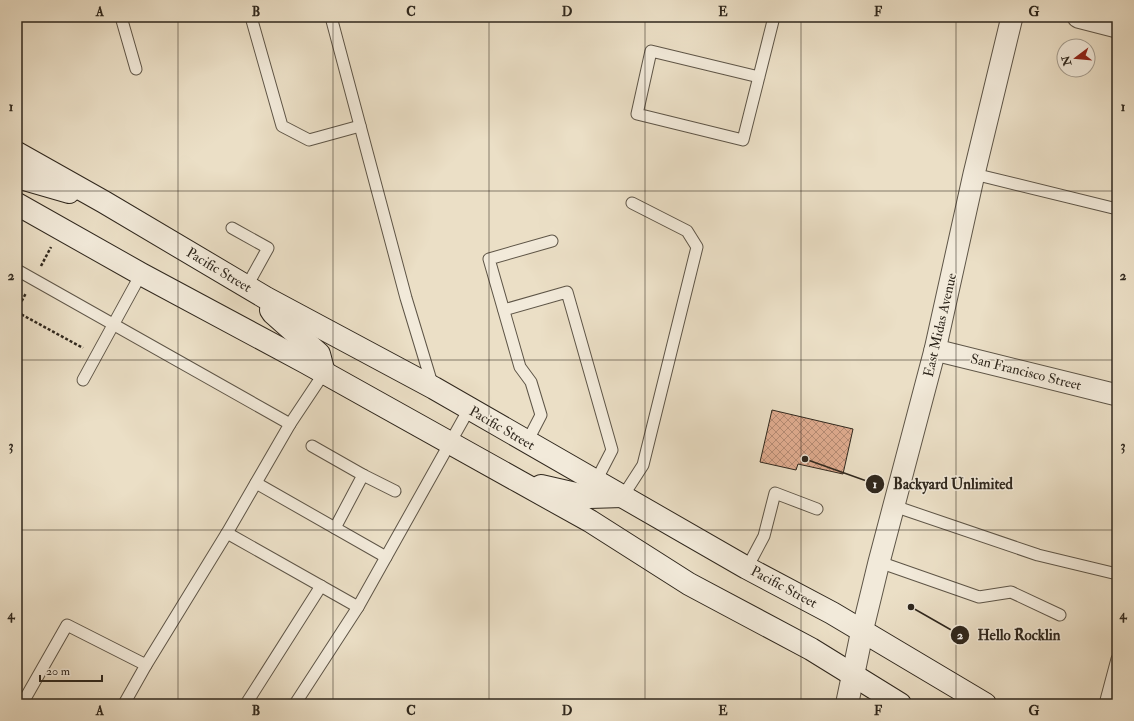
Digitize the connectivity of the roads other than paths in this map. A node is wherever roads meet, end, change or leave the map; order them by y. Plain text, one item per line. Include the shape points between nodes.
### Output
1 (121, 17) edge
2 (252, 17) edge
3 (331, 17) edge
4 (774, 17) edge
5 (1012, 17) edge
6 (1078, 17) edge
7 (1117, 27) edge
8 (136, 69) dead end
9 (759, 77) junction
10 (360, 126) junction
11 (17, 153) edge
12 (974, 174) junction
13 (17, 177) edge
14 (104, 202) junction
15 (632, 203) dead end
16 (17, 204) edge
17 (1117, 209) edge
18 (232, 228) dead end
19 (552, 241) dead end
20 (17, 270) edge
21 (142, 274) junction
22 (247, 286) junction
23 (266, 298) junction
24 (504, 310) junction
25 (113, 324) junction
26 (935, 350) junction
27 (324, 373) junction
28 (82, 380) dead end
29 (434, 388) junction
30 (1117, 395) edge
31 (470, 409) junction
32 (290, 424) junction
33 (450, 442) junction
34 (527, 442) junction
35 (312, 446) dead end
36 (363, 476) junction
37 (596, 481) junction
38 (520, 482) junction
39 (256, 483) junction
40 (395, 491) dead end
41 (623, 496) junction
42 (894, 506) junction
43 (817, 509) dead end
44 (335, 528) junction
45 (227, 533) junction
46 (386, 557) junction
47 (879, 562) junction
48 (747, 568) junction
49 (1117, 574) edge
50 (320, 586) junction
51 (358, 607) junction
52 (1060, 615) dead end
53 (862, 632) junction
54 (1117, 659) edge
55 (146, 665) junction
56 (853, 674) junction
57 (22, 704) edge
58 (124, 704) edge
59 (246, 704) edge
60 (295, 704) edge
61 (847, 704) edge
62 (900, 704) edge
63 (985, 704) edge
64 (1105, 704) edge

1 - 8 lane
2 - 10 lane via 282,126 309,140
3 - 10 lane
4 - 9 lane
5 - 12 street, East Midas Avenue
6 - 7 street
9 - 9 lane via 743,140 636,114 651,51
10 - 29 lane via 406,298
11 - 14 main road, Pacific Street
12 - 17 lane
12 - 26 street, East Midas Avenue
13 - 14 main road
14 - 22 main road, Pacific Street
15 - 41 lane via 687,231 697,247 643,465
16 - 21 main road
18 - 22 lane via 268,248
19 - 24 lane via 490,259
20 - 25 lane
21 - 25 lane
21 - 27 main road
22 - 23 main road, Pacific Street
23 - 27 main road via 273,313 319,354
23 - 29 main road, Pacific Street
24 - 34 lane via 520,367 531,382 541,415
24 - 37 lane via 567,292 612,450
25 - 28 lane
25 - 32 lane
26 - 30 street, San Francisco Street
26 - 42 street, East Midas Avenue
27 - 32 lane
27 - 33 main road
29 - 31 main road, Pacific Street
31 - 33 lane
31 - 34 main road, Pacific Street
32 - 39 lane
33 - 38 main road
33 - 46 lane
34 - 37 main road, Pacific Street
35 - 36 lane
36 - 40 lane
36 - 44 lane
37 - 41 main road, Pacific Street
38 - 41 main road via 589,497
38 - 56 main road via 689,584
39 - 44 lane
39 - 45 lane
41 - 48 main road, Pacific Street
42 - 47 street, East Midas Avenue
42 - 49 lane via 1038,555
43 - 48 lane via 775,493 764,536
44 - 46 lane
45 - 50 lane
45 - 55 lane
46 - 51 lane
47 - 52 lane via 979,597 1011,592
47 - 53 street, East Midas Avenue
48 - 53 main road, Pacific Street via 832,613
50 - 51 lane
50 - 59 lane
51 - 60 lane
53 - 56 main road
53 - 63 main road, Pacific Street
54 - 64 lane
55 - 57 lane via 67,625
55 - 58 lane
56 - 61 main road
56 - 62 main road

